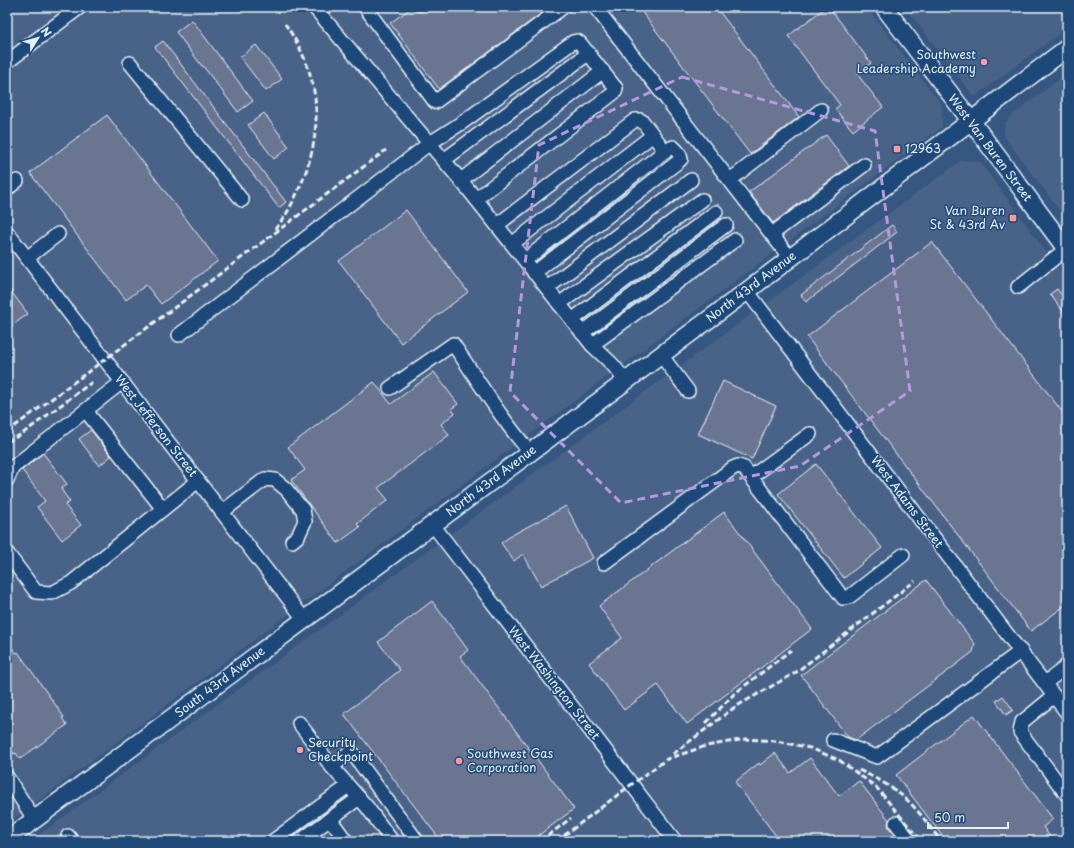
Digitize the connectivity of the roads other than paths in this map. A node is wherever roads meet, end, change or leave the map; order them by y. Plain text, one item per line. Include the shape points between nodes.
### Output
1 (80, 7) edge
2 (314, 7) edge
3 (365, 7) edge
4 (563, 7) edge
5 (596, 7) edge
6 (884, 7) edge
7 (65, 11) edge
8 (1067, 48) edge
9 (589, 53) junction
10 (7, 62) edge
11 (130, 63) dead end
12 (603, 71) junction
13 (821, 110) dead end
14 (971, 121) junction
15 (653, 135) junction
16 (430, 143) junction
17 (665, 151) junction
18 (444, 160) junction
19 (864, 165) dead end
20 (461, 180) junction
21 (691, 180) dead end
22 (730, 180) junction
23 (476, 198) junction
24 (242, 200) dead end
25 (702, 200) dead end
26 (716, 212) dead end
27 (497, 225) junction
28 (726, 225) dead end
29 (7, 232) edge
30 (58, 234) dead end
31 (772, 234) junction
32 (735, 240) dead end
33 (512, 244) junction
34 (1066, 249) edge
35 (27, 258) junction
36 (790, 258) junction
37 (524, 260) junction
38 (534, 273) junction
39 (1018, 287) dead end
40 (547, 288) junction
41 (747, 291) junction
42 (559, 304) junction
43 (572, 320) junction
44 (582, 333) junction
45 (179, 335) dead end
46 (592, 345) junction
47 (661, 355) junction
48 (626, 381) junction
49 (122, 382) junction
50 (390, 388) dead end
51 (688, 391) dead end
52 (86, 411) junction
53 (810, 434) dead end
54 (530, 452) junction
55 (751, 477) junction
56 (7, 480) edge
57 (198, 481) junction
58 (163, 509) junction
59 (222, 512) junction
60 (433, 525) junction
61 (292, 541) dead end
62 (7, 553) edge
63 (903, 555) dead end
64 (604, 563) dead end
65 (304, 619) junction
66 (1021, 651) junction
67 (1067, 664) edge
68 (1045, 683) junction
69 (1054, 696) junction
70 (1067, 713) edge
71 (299, 723) dead end
72 (833, 740) dead end
73 (332, 767) junction
74 (7, 777) edge
75 (348, 786) junction
76 (1067, 795) edge
77 (359, 798) junction
78 (330, 819) junction
79 (34, 820) junction
80 (896, 823) dead end
81 (7, 840) edge
82 (273, 841) edge
83 (300, 841) edge
84 (346, 841) edge
85 (392, 841) edge
86 (417, 841) edge
87 (675, 841) edge
88 (910, 841) edge

1 - 7 street
2 - 16 street
3 - 4 street via 435,102
5 - 22 street
6 - 14 main road, West Van Buren Street
7 - 10 street
8 - 14 main road, North 43rd Avenue
9 - 12 street
9 - 16 street via 577,41 572,42 463,122
9 - 18 street
11 - 24 street
12 - 20 street
12 - 23 street via 616,88 614,94
13 - 22 street
14 - 34 main road, West Van Buren Street
14 - 36 main road, North 43rd Avenue
15 - 17 street
15 - 27 street via 643,122 635,120
15 - 33 street
16 - 18 street
16 - 45 street
17 - 37 street
17 - 38 street via 673,146 679,153 680,160
18 - 20 street
19 - 31 street
20 - 23 street
21 - 40 street
22 - 31 street
23 - 27 street
25 - 42 street
26 - 43 street
27 - 33 street
28 - 44 street
29 - 35 street, West Jefferson Street
30 - 35 street
31 - 36 street
32 - 46 street
33 - 37 street
34 - 39 street
35 - 49 street, West Jefferson Street
36 - 41 main road, North 43rd Avenue
37 - 38 street
38 - 40 street
40 - 42 street
41 - 47 main road, North 43rd Avenue
41 - 66 street, West Adams Street
42 - 43 street
43 - 44 street
44 - 46 street
46 - 48 street
47 - 48 main road, North 43rd Avenue
47 - 51 street
48 - 54 main road, North 43rd Avenue
49 - 52 street
49 - 57 street, West Jefferson Street
50 - 54 street via 453,344
52 - 56 street via 13,467
52 - 58 street
53 - 55 street
54 - 60 main road, North 43rd Avenue
55 - 63 street via 843,598 849,597
55 - 64 street via 744,468 732,468
57 - 58 street
57 - 59 street, West Jefferson Street
58 - 62 street via 71,583 52,593 36,592
59 - 61 street via 265,480 275,480 303,510 305,521 298,536
59 - 65 street, West Jefferson Street
60 - 65 main road, South 43rd Avenue
60 - 87 street, West Washington Street
65 - 79 main road, South 43rd Avenue
66 - 68 street, West Adams Street
66 - 72 street via 877,757
67 - 68 street
68 - 69 street, West Adams Street
69 - 70 street, West Adams Street
69 - 76 street via 1022,722 1020,732
71 - 73 street
73 - 75 street
73 - 86 street via 352,751
74 - 79 street
75 - 77 street
75 - 82 street
77 - 78 street
77 - 85 street
78 - 83 street
78 - 84 street
79 - 81 main road, South 43rd Avenue
80 - 88 street

